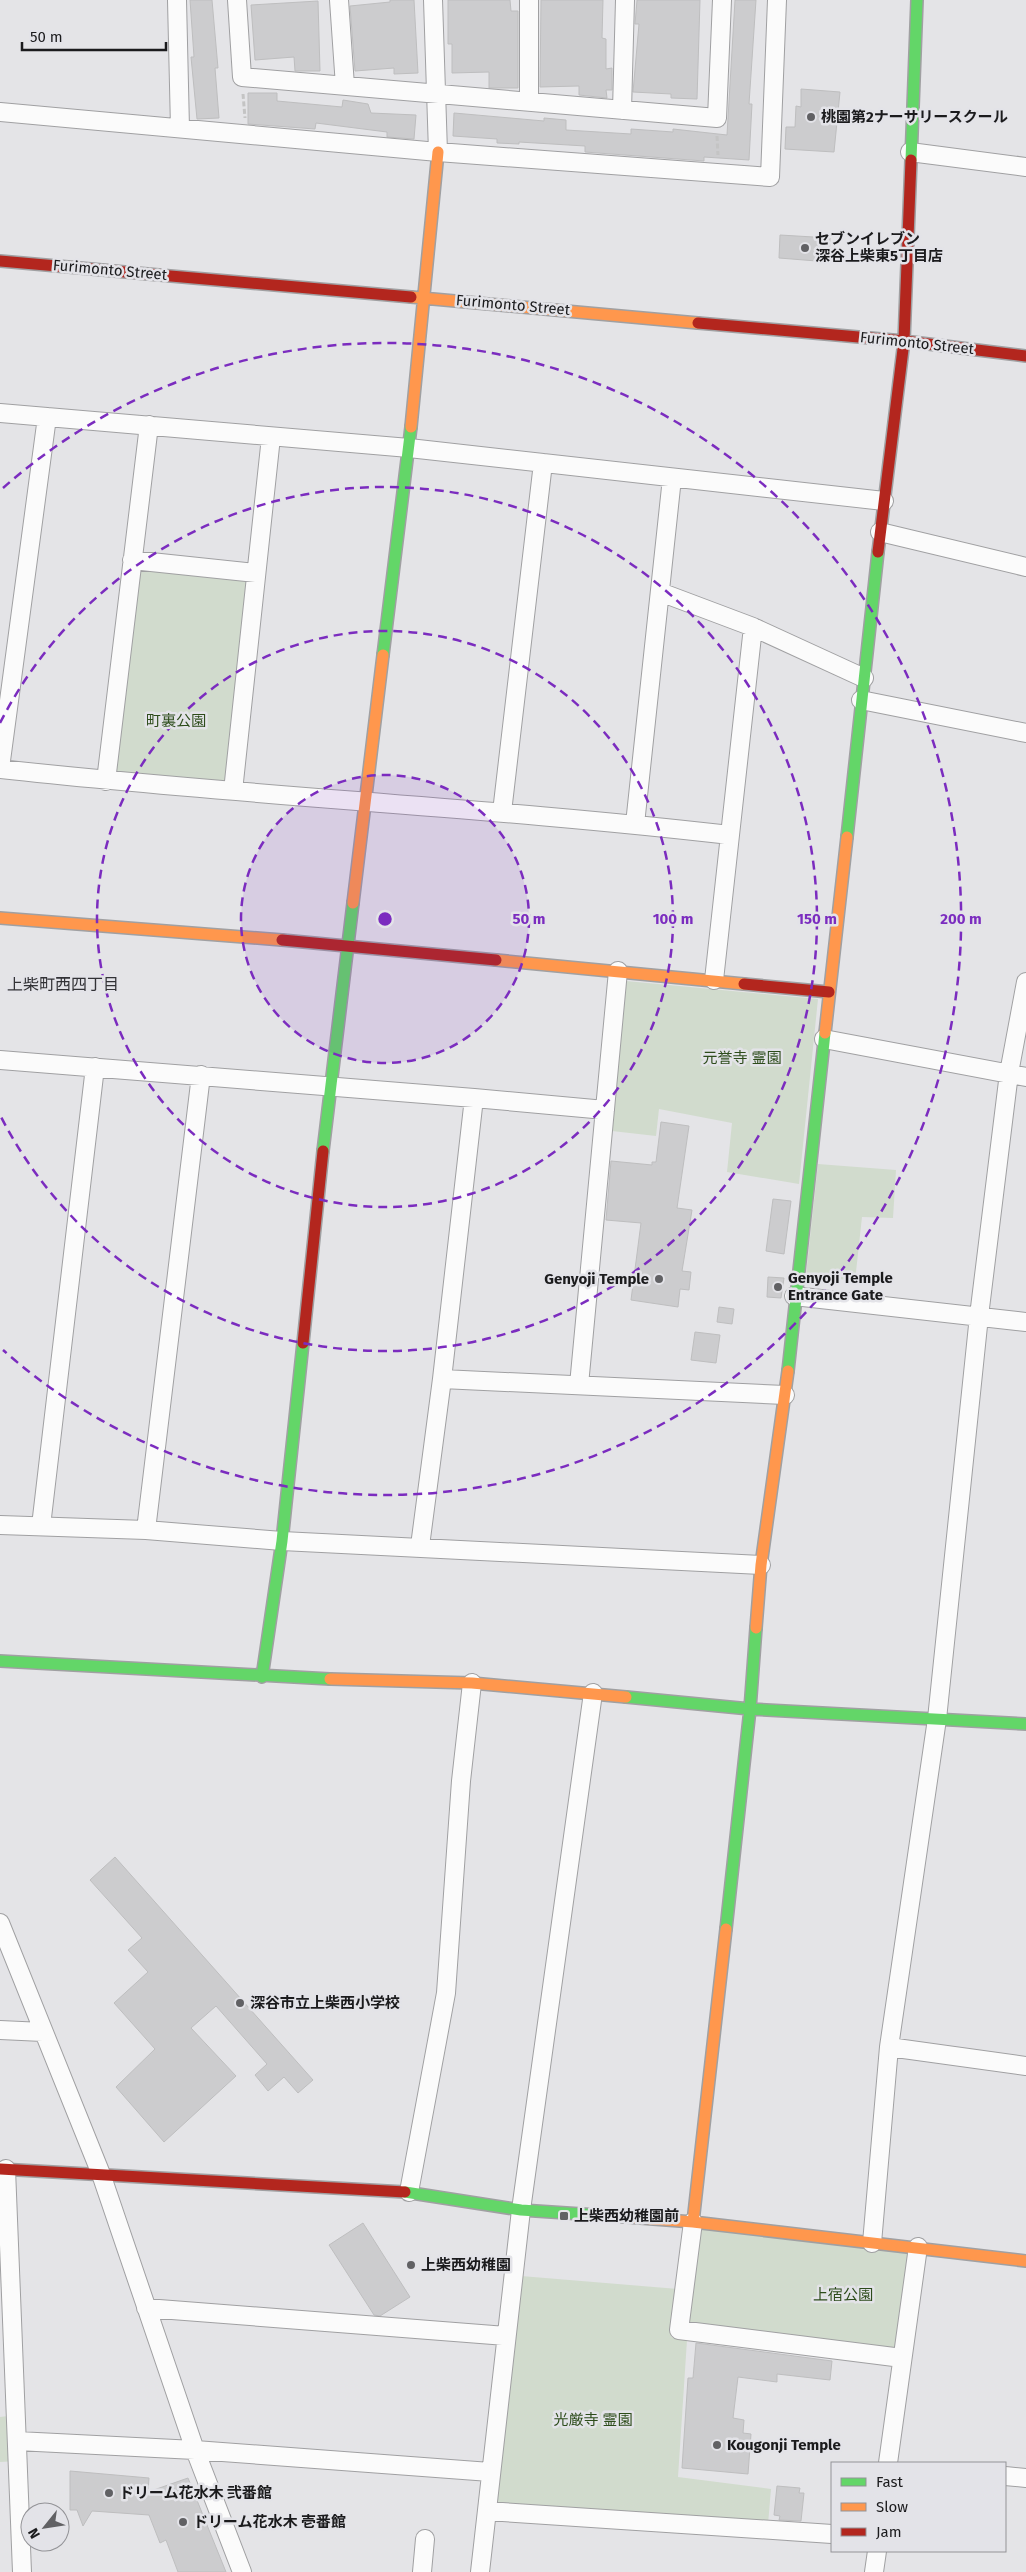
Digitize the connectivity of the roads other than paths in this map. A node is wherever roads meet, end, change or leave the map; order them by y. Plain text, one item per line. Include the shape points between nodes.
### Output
1 (177, 0) edge
2 (238, 0) edge
3 (338, 0) edge
4 (433, 0) edge
5 (529, 0) edge
6 (625, 0) edge
7 (722, 0) edge
8 (777, 0) edge
9 (918, 0) edge
10 (345, 86) junction
11 (437, 94) junction
12 (529, 102) junction
13 (622, 110) junction
14 (0, 112) edge
15 (180, 128) junction
16 (438, 152) junction
17 (910, 152) junction
18 (1026, 168) edge
19 (0, 260) edge
20 (424, 296) junction
21 (904, 341) junction
22 (1026, 356) edge
23 (0, 413) edge
24 (47, 417) junction
25 (148, 425) junction
26 (271, 437) junction
27 (409, 448) junction
28 (543, 463) junction
29 (672, 478) junction
30 (884, 502) junction
31 (880, 532) junction
32 (132, 560) junction
33 (1026, 567) edge
34 (256, 573) junction
35 (660, 592) junction
36 (753, 627) junction
37 (864, 678) junction
38 (862, 700) junction
39 (1026, 733) edge
40 (0, 769) edge
41 (106, 781) junction
42 (233, 790) junction
43 (365, 801) junction
44 (502, 812) junction
45 (635, 824) junction
46 (730, 835) junction
47 (0, 918) edge
48 (346, 946) junction
49 (618, 971) junction
50 (714, 980) junction
51 (1026, 982) edge
52 (829, 992) junction
53 (824, 1038) junction
54 (0, 1060) edge
55 (94, 1067) junction
56 (1018, 1075) edge
57 (201, 1076) junction
58 (330, 1086) junction
59 (474, 1098) junction
60 (605, 1110) junction
61 (794, 1296) junction
62 (979, 1316) junction
63 (1026, 1322) edge
64 (442, 1379) junction
65 (579, 1386) junction
66 (785, 1395) junction
67 (0, 1525) edge
68 (41, 1526) junction
69 (146, 1530) junction
70 (282, 1540) junction
71 (420, 1546) junction
72 (761, 1565) junction
73 (0, 1662) edge
74 (262, 1677) junction
75 (472, 1683) junction
76 (593, 1693) junction
77 (750, 1709) junction
78 (937, 1719) junction
79 (1026, 1724) edge
80 (0, 1923) edge
81 (0, 2030) edge
82 (43, 2032) junction
83 (889, 2047) junction
84 (1026, 2066) edge
85 (3, 2169) edge
86 (100, 2174) junction
87 (409, 2192) junction
88 (521, 2210) junction
89 (693, 2222) junction
90 (872, 2243) junction
91 (918, 2247) junction
92 (1026, 2261) edge
93 (146, 2308) junction
94 (506, 2336) junction
95 (902, 2358) junction
96 (16, 2441) junction
97 (194, 2450) junction
98 (888, 2462) edge
99 (490, 2472) junction
100 (1006, 2476) edge
101 (1026, 2478) edge
102 (486, 2511) junction
103 (831, 2534) edge
104 (426, 2539) dead end
105 (877, 2552) edge
106 (22, 2572) edge
107 (242, 2572) edge
108 (422, 2572) edge
109 (480, 2572) edge
110 (874, 2572) edge

1 - 15 street
2 - 10 street via 242,77
3 - 10 street
4 - 11 street
5 - 12 street
6 - 13 street
7 - 13 street via 717,118
8 - 16 street via 770,178
9 - 17 street
10 - 11 street
11 - 12 street
11 - 16 street
12 - 13 street
14 - 15 street
15 - 16 street
16 - 20 street
17 - 18 street
17 - 21 street
19 - 20 street, Furimonto Street
20 - 21 street, Furimonto Street
20 - 27 street
21 - 22 street, Furimonto Street
21 - 30 street
23 - 24 street
24 - 25 street
24 - 40 street
25 - 26 street
25 - 32 street
26 - 27 street
26 - 34 street
27 - 28 street
27 - 43 street
28 - 29 street
28 - 44 street
29 - 30 street
29 - 35 street
30 - 31 street
31 - 33 street
31 - 37 street
32 - 34 street
32 - 41 street
34 - 42 street
35 - 36 street
35 - 45 street
36 - 37 street
36 - 46 street
37 - 38 street
38 - 39 street
38 - 52 street
40 - 41 street
41 - 42 street
42 - 43 street
43 - 44 street
43 - 48 street
44 - 45 street
45 - 46 street
46 - 50 street
47 - 48 street
48 - 49 street
48 - 58 street
49 - 50 street
49 - 60 street
50 - 52 street
51 - 56 street
52 - 53 street
53 - 56 street
53 - 61 street
54 - 55 street
55 - 57 street
55 - 68 street
56 - 62 street
57 - 58 street
57 - 69 street
58 - 59 street
58 - 70 street
59 - 60 street
59 - 64 street
60 - 65 street
61 - 62 street
61 - 66 street
62 - 63 street
62 - 78 street
64 - 65 street
64 - 71 street
65 - 66 street
66 - 72 street
67 - 68 street
68 - 69 street
69 - 70 street
70 - 71 street
70 - 74 street
71 - 72 street
72 - 77 street
73 - 74 street
74 - 75 street
75 - 76 street
75 - 87 street via 461,1781 446,1993
76 - 77 street
76 - 88 street
77 - 78 street
77 - 89 street
78 - 79 street
78 - 83 street
80 - 82 street
81 - 82 street
82 - 86 street
83 - 84 street
83 - 90 street
85 - 86 street
85 - 96 street
86 - 87 street
86 - 93 street
87 - 88 street
88 - 89 street
88 - 94 street
89 - 90 street
89 - 95 street via 679,2330
90 - 91 street
91 - 92 street
91 - 95 street
93 - 94 street
93 - 97 street
94 - 99 street
95 - 98 street
96 - 97 street
96 - 106 street
97 - 99 street
97 - 107 street
99 - 102 street
100 - 101 street
102 - 103 street
102 - 109 street
104 - 108 street
105 - 110 street

